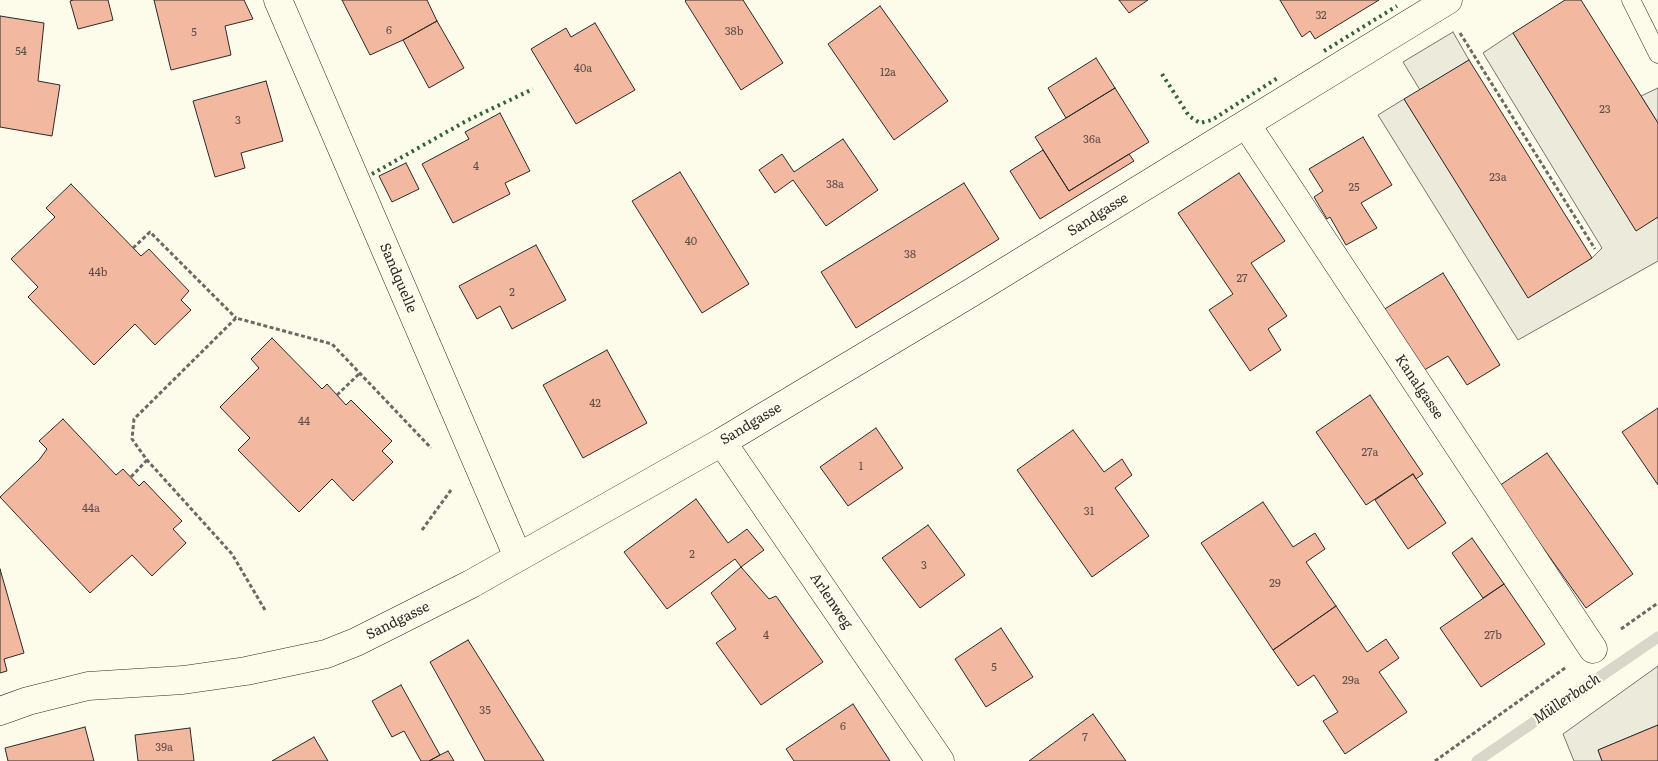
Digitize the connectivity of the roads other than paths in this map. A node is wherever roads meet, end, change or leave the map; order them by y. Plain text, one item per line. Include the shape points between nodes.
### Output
1 (278, 0) edge
2 (1448, 0) edge
3 (1631, 0) edge
4 (1658, 54) edge
5 (1246, 124) junction
6 (722, 442) junction
7 (518, 557) junction
8 (1593, 648) road end
9 (0, 711) edge
10 (940, 761) edge

1 - 7 street, Sandquelle
2 - 5 street, Sandgasse
3 - 4 lane
5 - 6 street, Sandgasse
5 - 8 street, Kanalgasse
6 - 7 street, Sandgasse
6 - 10 street, Arlenweg
7 - 9 street, Sandgasse via 396,622 326,654 237,673 88,686 28,700

